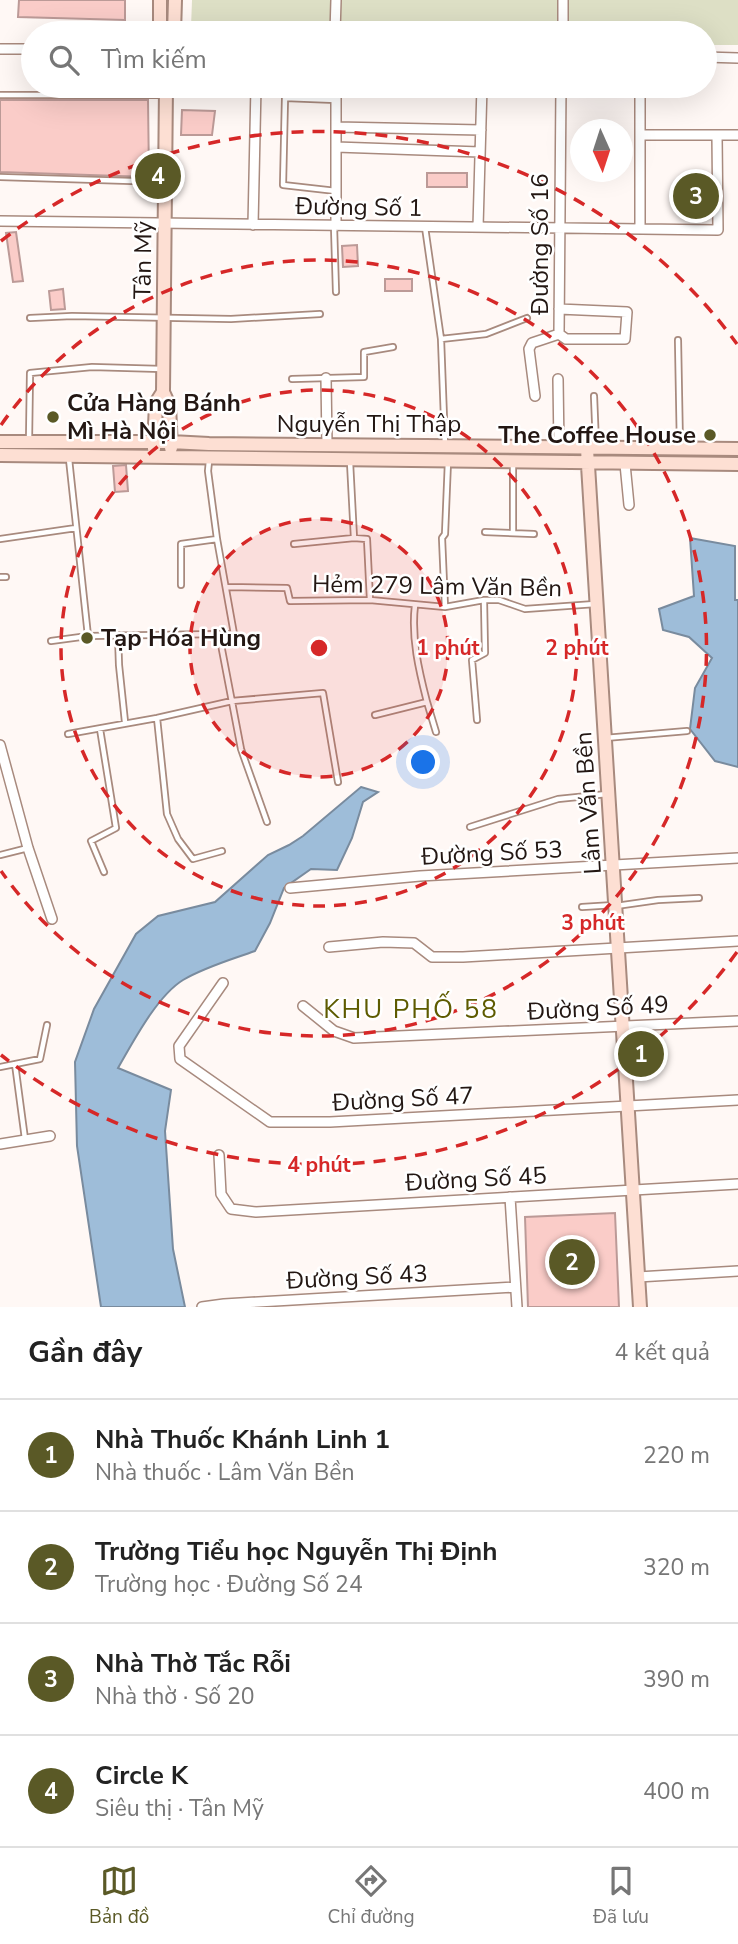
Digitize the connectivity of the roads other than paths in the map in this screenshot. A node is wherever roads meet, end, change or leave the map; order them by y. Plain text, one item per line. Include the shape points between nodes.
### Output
1 (160, 0) edge
2 (175, 0) edge
3 (336, 0) edge
4 (563, 0) edge
5 (160, 21) edge
6 (174, 21) edge
7 (335, 21) edge
8 (563, 21) edge
9 (0, 49) edge
10 (21, 49) edge
11 (717, 57) edge
12 (738, 58) edge
13 (21, 94) edge
14 (0, 95) edge
15 (166, 98) edge
16 (256, 98) edge
17 (481, 98) edge
18 (561, 98) edge
19 (640, 98) edge
20 (336, 100) joint
21 (337, 127) junction
22 (481, 130) junction
23 (640, 135) junction
24 (738, 135) edge
25 (717, 136) junction
26 (337, 148) junction
27 (480, 152) junction
28 (0, 177) edge
29 (165, 182) junction
30 (337, 191) junction
31 (0, 221) edge
32 (164, 223) junction
33 (253, 225) junction
34 (335, 225) junction
35 (425, 227) junction
36 (478, 227) junction
37 (559, 228) junction
38 (640, 229) junction
39 (336, 292) dead end
40 (559, 309) junction
41 (320, 314) dead end
42 (30, 318) dead end
43 (164, 318) junction
44 (527, 318) dead end
45 (559, 334) junction
46 (441, 339) junction
47 (678, 340) dead end
48 (393, 347) dead end
49 (163, 369) junction
50 (292, 379) dead end
51 (326, 379) junction
52 (558, 379) dead end
53 (163, 392) junction
54 (535, 396) dead end
55 (594, 396) dead end
56 (0, 442) edge
57 (29, 442) junction
58 (154, 442) junction
59 (171, 442) junction
60 (327, 444) junction
61 (445, 445) junction
62 (559, 449) junction
63 (592, 449) junction
64 (680, 449) junction
65 (738, 449) edge
66 (209, 450) junction
67 (0, 455) edge
68 (68, 455) junction
69 (154, 456) junction
70 (171, 456) junction
71 (350, 460) junction
72 (447, 461) junction
73 (513, 462) junction
74 (587, 463) junction
75 (625, 464) junction
76 (738, 464) edge
77 (629, 505) dead end
78 (76, 528) junction
79 (485, 532) dead end
80 (513, 533) junction
81 (534, 534) dead end
82 (0, 538) edge
83 (354, 538) junction
84 (217, 539) junction
85 (294, 544) dead end
86 (181, 585) dead end
87 (227, 587) junction
88 (370, 600) junction
89 (484, 600) junction
90 (596, 604) junction
91 (415, 605) junction
92 (445, 607) junction
93 (219, 634) junction
94 (118, 635) junction
95 (88, 636) junction
96 (51, 641) dead end
97 (232, 701) junction
98 (428, 702) junction
99 (375, 715) dead end
100 (157, 718) junction
101 (477, 720) dead end
102 (125, 722) junction
103 (100, 729) junction
104 (687, 730) dead end
105 (436, 732) dead end
106 (68, 734) dead end
107 (604, 738) junction
108 (0, 745) edge
109 (338, 782) dead end
110 (608, 794) junction
111 (267, 822) dead end
112 (470, 827) dead end
113 (28, 848) junction
114 (222, 851) dead end
115 (0, 855) edge
116 (738, 858) edge
117 (613, 865) junction
118 (104, 872) dead end
119 (290, 888) dead end
120 (699, 898) dead end
121 (615, 906) junction
122 (582, 907) dead end
123 (52, 919) dead end
124 (738, 941) edge
125 (329, 947) dead end
126 (618, 948) junction
127 (223, 983) dead end
128 (303, 1006) dead end
129 (738, 1021) edge
130 (47, 1025) dead end
131 (623, 1026) junction
132 (15, 1064) junction
133 (0, 1066) edge
134 (738, 1100) edge
135 (628, 1106) junction
136 (50, 1136) dead end
137 (25, 1140) junction
138 (0, 1144) edge
139 (219, 1155) dead end
140 (738, 1184) edge
141 (633, 1189) junction
142 (510, 1197) junction
143 (738, 1271) edge
144 (638, 1277) junction
145 (515, 1287) junction
146 (202, 1307) edge
147 (517, 1307) edge
148 (640, 1307) edge

1 - 5 main road
2 - 6 main road
3 - 7 street
4 - 8 street
9 - 10 street
11 - 12 street
13 - 14 lane
15 - 29 main road, Tân Mỹ
16 - 33 street
17 - 22 street
18 - 37 street, Đường Số 16
19 - 23 street
20 - 21 street
20 - 30 lane via 285,98 283,185
21 - 22 street
21 - 26 street
22 - 27 street
23 - 25 street
23 - 38 street
24 - 25 street
25 - 38 street, Đường Số 1 via 718,230
26 - 27 street
26 - 30 street
27 - 36 street
28 - 29 lane
29 - 32 main road, Tân Mỹ
30 - 34 street
31 - 32 street, Đường Số 1
32 - 33 street, Đường Số 1
32 - 43 main road, Tân Mỹ
33 - 34 street, Đường Số 1
34 - 35 street, Đường Số 1
34 - 39 lane
35 - 36 street, Đường Số 1
35 - 46 lane
36 - 37 street, Đường Số 1
37 - 38 street, Đường Số 1
37 - 40 street, Đường Số 16
40 - 45 street, Đường Số 16
40 - 45 street, Đường Số 16 via 627,312 625,339 566,339
41 - 43 lane
42 - 43 lane
43 - 49 main road, Tân Mỹ
44 - 46 lane via 486,334
45 - 54 street via 532,343 528,349
46 - 61 lane
47 - 64 lane
48 - 51 lane via 364,352 364,376
49 - 53 main road, Tân Mỹ
49 - 57 lane via 92,367 30,373
50 - 51 lane
51 - 60 street
52 - 62 street
53 - 58 main road, Tân Mỹ via 156,403
53 - 59 main road, Tân Mỹ via 169,405
55 - 63 lane
56 - 57 main road, Nguyễn Thị Thập
57 - 58 main road, Nguyễn Thị Thập
58 - 59 main road, Nguyễn Thị Thập
58 - 69 main road, Tân Mỹ
59 - 66 main road, Nguyễn Thị Thập
59 - 70 main road, Tân Mỹ
60 - 61 main road, Nguyễn Thị Thập
60 - 66 main road, Nguyễn Thị Thập
61 - 62 main road, Nguyễn Thị Thập
62 - 63 main road, Nguyễn Thị Thập
63 - 64 main road, Nguyễn Thị Thập
63 - 74 main road, Lâm Văn Bền
64 - 65 main road, Nguyễn Thị Thập
66 - 70 main road, Nguyễn Thị Thập
66 - 71 main road, Nguyễn Thị Thập
66 - 84 lane
67 - 68 main road, Nguyễn Thị Thập
68 - 69 main road, Nguyễn Thị Thập
68 - 78 lane
69 - 70 main road, Nguyễn Thị Thập
71 - 72 main road, Nguyễn Thị Thập
71 - 83 lane
72 - 73 main road, Nguyễn Thị Thập
72 - 92 lane via 442,538
73 - 74 main road, Nguyễn Thị Thập
73 - 80 lane
74 - 75 main road, Nguyễn Thị Thập
74 - 90 main road, Lâm Văn Bền
75 - 76 main road, Nguyễn Thị Thập
75 - 77 street
78 - 82 lane
78 - 95 lane
79 - 80 lane
80 - 81 lane
83 - 85 lane
83 - 88 lane via 367,539
84 - 86 lane via 181,544
84 - 87 lane
87 - 88 lane, Hẻm 279 Lâm Văn Bền via 287,588 290,601
87 - 93 lane via 234,634
88 - 91 lane, Hẻm 279 Lâm Văn Bền
89 - 90 lane, Hẻm 279 Lâm Văn Bền via 525,609
89 - 92 lane, Hẻm 279 Lâm Văn Bền
89 - 101 lane via 485,653 472,660
90 - 107 main road, Lâm Văn Bền
91 - 92 lane, Hẻm 279 Lâm Văn Bền
91 - 98 lane via 418,669
93 - 94 lane
93 - 97 lane
94 - 95 lane
94 - 102 lane
95 - 96 lane
97 - 100 lane
97 - 109 lane via 323,694
97 - 111 lane via 241,749
98 - 99 lane
98 - 105 lane
100 - 102 lane
100 - 114 lane via 167,814 178,839 193,859
102 - 103 lane
103 - 106 lane
103 - 118 lane via 116,828 92,841
104 - 107 lane
107 - 110 main road, Lâm Văn Bền
108 - 113 street
110 - 112 lane via 558,799
110 - 117 main road, Lâm Văn Bền
113 - 115 lane
113 - 123 street
116 - 117 street, Đường Số 53
117 - 119 street, Đường Số 53
117 - 121 main road, Lâm Văn Bền
120 - 121 lane
121 - 122 lane
121 - 126 main road, Lâm Văn Bền
124 - 126 street
125 - 126 street via 414,943 432,957
126 - 131 main road, Lâm Văn Bền
127 - 135 street, Đường Số 47 via 179,1046 180,1059 270,1122
128 - 131 street, Đường Số 49 via 334,1031 354,1038
129 - 131 street, Đường Số 49
130 - 132 lane via 40,1059
131 - 135 main road, Lâm Văn Bền
132 - 133 lane
132 - 137 lane
134 - 135 street, Đường Số 47
135 - 141 main road, Lâm Văn Bền
136 - 137 street
137 - 138 street
139 - 142 street, Đường Số 45 via 221,1194 231,1209 256,1212
140 - 141 street, Đường Số 45
141 - 142 street, Đường Số 45
141 - 144 main road, Lâm Văn Bền
142 - 145 street
143 - 144 street
144 - 148 main road, Lâm Văn Bền
145 - 146 street, Đường Số 43
145 - 147 street

